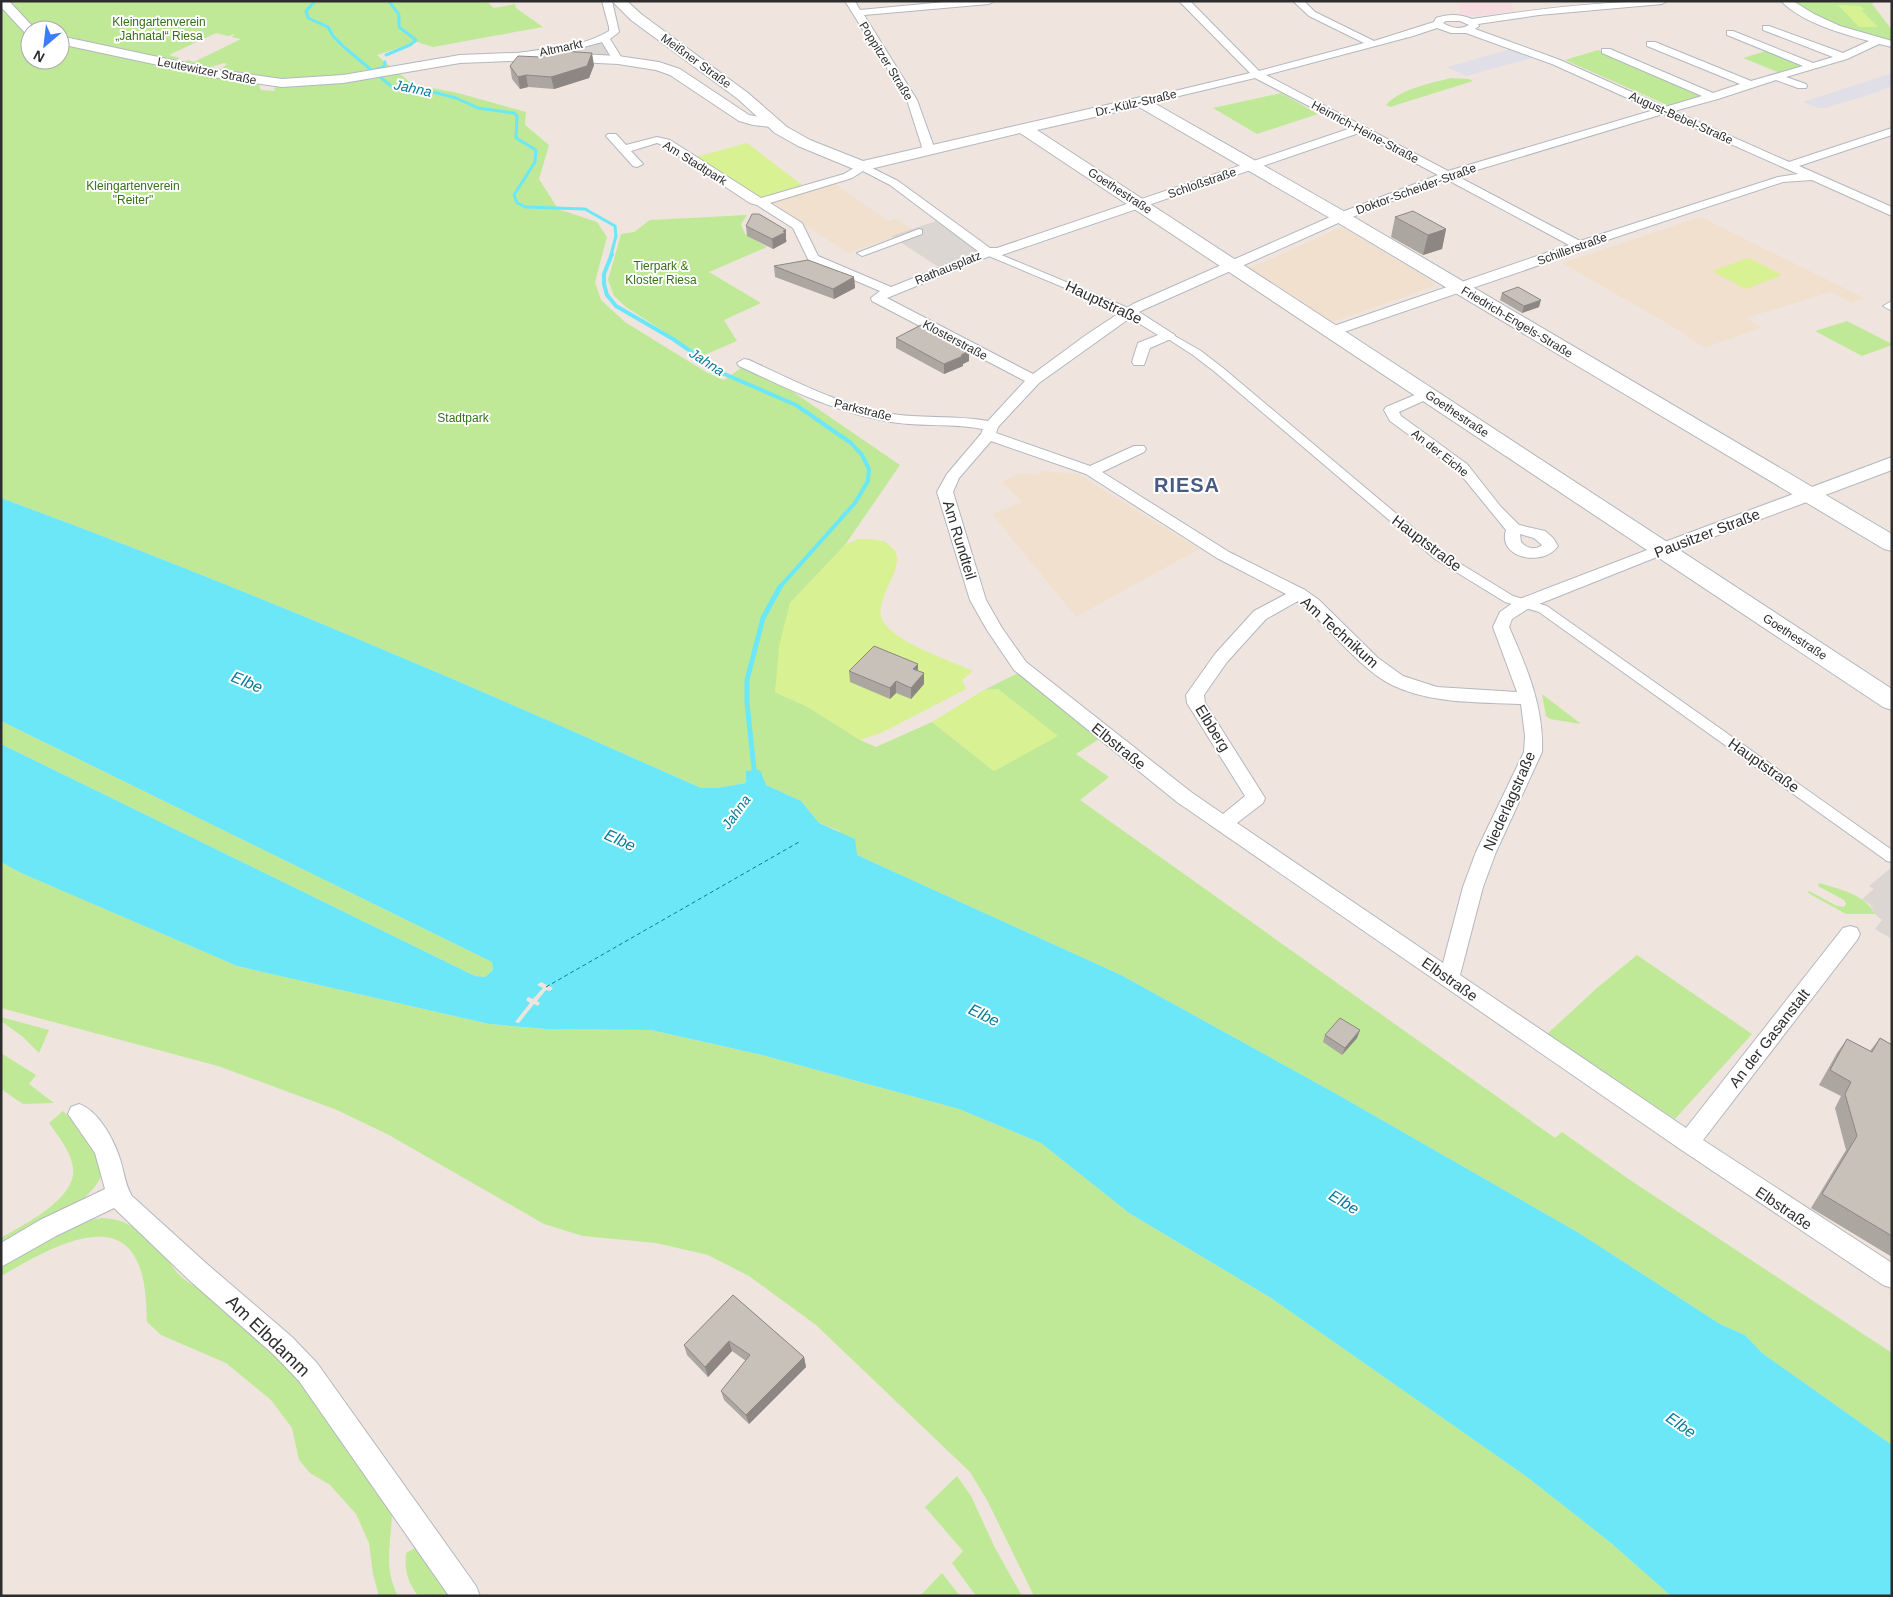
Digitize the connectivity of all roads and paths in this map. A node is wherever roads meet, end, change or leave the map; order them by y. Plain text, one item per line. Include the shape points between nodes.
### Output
1 (2, 1) edge
2 (607, 1) edge
3 (619, 1) edge
4 (850, 1) edge
5 (989, 1) edge
6 (1184, 1) edge
7 (1298, 1) edge
8 (1662, 1) edge
9 (1786, 1) edge
10 (896, 6) edge
11 (858, 13) junction
12 (20, 20) edge
13 (1438, 24) junction
14 (1470, 26) junction
15 (1766, 28) dead end
16 (1447, 29) junction
17 (1730, 33) dead end
18 (1410, 34) junction
19 (607, 37) junction
20 (1877, 40) junction
21 (70, 42) edge
22 (1373, 44) junction
23 (1651, 44) dead end
24 (1892, 44) edge
25 (1606, 51) dead end
26 (517, 57) junction
27 (1840, 58) junction
28 (618, 60) junction
29 (1852, 64) dead end
30 (1812, 66) junction
31 (1258, 75) junction
32 (1776, 77) junction
33 (1751, 85) junction
34 (1802, 86) dead end
35 (1714, 97) junction
36 (1141, 102) junction
37 (1668, 111) junction
38 (772, 123) junction
39 (1023, 128) junction
40 (1360, 129) junction
41 (1887, 133) edge
42 (612, 136) dead end
43 (624, 149) junction
44 (929, 150) junction
45 (637, 164) dead end
46 (862, 166) junction
47 (1251, 166) junction
48 (1788, 166) junction
49 (1447, 175) junction
50 (1812, 177) junction
51 (761, 202) junction
52 (1140, 204) junction
53 (1892, 212) edge
54 (1341, 218) junction
55 (946, 223) joint
56 (919, 232) dead end
57 (1579, 245) junction
58 (987, 252) junction
59 (862, 253) dead end
60 (1232, 266) junction
61 (1460, 288) junction
62 (890, 291) junction
63 (877, 298) joint
64 (1130, 312) junction
65 (1333, 330) junction
66 (1168, 335) junction
67 (1139, 362) dead end
68 (744, 363) dead end
69 (1034, 380) junction
70 (1427, 394) junction
71 (990, 431) junction
72 (1139, 449) dead end
73 (1892, 463) edge
74 (1091, 471) junction
75 (1808, 494) junction
76 (1514, 528) dead end
77 (1892, 544) edge
78 (1661, 550) junction
79 (1299, 594) junction
80 (1523, 604) junction
81 (1020, 666) joint
82 (1528, 699) junction
83 (1892, 700) edge
84 (1223, 824) junction
85 (1892, 857) edge
86 (1850, 934) dead end
87 (1449, 978) junction
88 (79, 1114) dead end
89 (1688, 1142) junction
90 (117, 1195) junction
91 (1, 1256) edge
92 (1892, 1277) edge
93 (466, 1596) edge

1 - 12 street
2 - 19 street via 614,27 614,32
3 - 38 main road, Meißner Straße via 743,96
4 - 11 street, Poppitzer Straße
5 - 10 street
6 - 31 street, Heinrich-Heine-Straße
7 - 22 street via 1312,14
8 - 14 street via 1539,12
9 - 20 street via 1812,18
10 - 11 street
11 - 44 street, Poppitzer Straße via 912,100
13 - 14 street, Dr.-Külz-Straße via 1439,20 1451,17
13 - 16 street
13 - 18 street, Dr.-Külz-Straße
14 - 16 street, Dr.-Külz-Straße
14 - 37 street, August-Bebel-Straße
15 - 27 street
16 - 18 street, Dr.-Külz-Straße
17 - 30 street
18 - 22 street, Dr.-Külz-Straße
19 - 26 street, Altmarkt
19 - 28 street
20 - 24 street
20 - 27 street, Doktor-Scheider-Straße
21 - 26 street, Leutewitzer Straße via 260,81 311,82 460,58
22 - 31 street, Dr.-Külz-Straße
23 - 33 street
25 - 35 street
26 - 28 street, Leutewitzer Straße
27 - 29 street
27 - 30 street, Doktor-Scheider-Straße
28 - 38 street, Leutewitzer Straße via 659,66 675,72 744,118
30 - 32 street, Doktor-Scheider-Straße
31 - 36 street, Dr.-Külz-Straße
31 - 40 street, Heinrich-Heine-Straße
32 - 33 street, Doktor-Scheider-Straße
32 - 34 street
33 - 35 street, Doktor-Scheider-Straße
35 - 37 street, Doktor-Scheider-Straße
36 - 39 main road, Dr.-Külz-Straße
36 - 47 main road, Friedrich-Engels-Straße
37 - 48 street, August-Bebel-Straße
37 - 49 street, Doktor-Scheider-Straße
38 - 46 main road, Meißner Straße via 804,143
39 - 44 main road, Dr.-Külz-Straße
39 - 52 main road, Goethestraße
40 - 47 street, Schloßstraße
40 - 49 street, Heinrich-Heine-Straße
41 - 48 street
42 - 43 street
43 - 45 street
43 - 51 street, Am Stadtpark via 662,140
44 - 46 main road, Dr.-Külz-Straße
46 - 51 street via 848,176
46 - 55 street via 894,184
47 - 52 street, Schloßstraße
47 - 54 main road, Friedrich-Engels-Straße
48 - 50 street, August-Bebel-Straße
49 - 54 street, Doktor-Scheider-Straße
49 - 57 street, Heinrich-Heine-Straße
50 - 53 street, August-Bebel-Straße
50 - 57 street, Schillerstraße via 1782,179
51 - 62 street via 798,226 813,258
52 - 58 street, Schloßstraße via 998,252
52 - 60 main road, Goethestraße
54 - 60 street, Doktor-Scheider-Straße
54 - 61 main road, Friedrich-Engels-Straße
55 - 58 street, Rathausplatz
56 - 59 street
57 - 61 street, Schillerstraße
58 - 62 street, Rathausplatz
58 - 64 street, Hauptstraße
60 - 64 street, Doktor-Scheider-Straße
60 - 65 main road, Goethestraße
61 - 65 street, Schillerstraße
61 - 75 main road, Friedrich-Engels-Straße
62 - 63 street, Rathausplatz
63 - 69 street, Klosterstraße
64 - 66 street, Hauptstraße
64 - 69 street
65 - 70 main road, Goethestraße
66 - 67 street via 1143,346
66 - 80 street, Hauptstraße via 1220,370 1439,556 1509,599
68 - 71 street, Parkstraße via 825,400 860,411 902,420 969,421
69 - 71 street
70 - 76 street, An der Eiche via 1397,407 1392,414 1462,467
70 - 78 main road, Goethestraße
71 - 74 street
71 - 81 street, Am Rundteil via 952,477 946,492 978,600
72 - 74 street
73 - 75 street, Pausitzer Straße
74 - 79 street, Am Technikum via 1223,555
75 - 77 main road, Friedrich-Engels-Straße
75 - 78 street, Pausitzer Straße
78 - 80 street, Pausitzer Straße
78 - 83 main road, Goethestraße
79 - 82 street, Am Technikum via 1327,616 1372,662 1397,680 1437,693
79 - 84 street, Elbberg via 1260,615 1221,658 1195,696 1196,703 1256,798
80 - 82 street, Niederlagstraße via 1507,614 1501,627
80 - 85 street, Hauptstraße via 1543,609
81 - 84 street, Elbstraße via 1170,786
82 - 87 street, Niederlagstraße via 1533,752 1486,852 1473,887
84 - 87 street, Elbstraße
86 - 89 street, An der Gasanstalt
87 - 89 street, Elbstraße
88 - 90 street, Am Elbdamm via 106,1152
89 - 92 street, Elbstraße
90 - 91 street via 48,1228
90 - 93 street, Am Elbdamm via 308,1372

